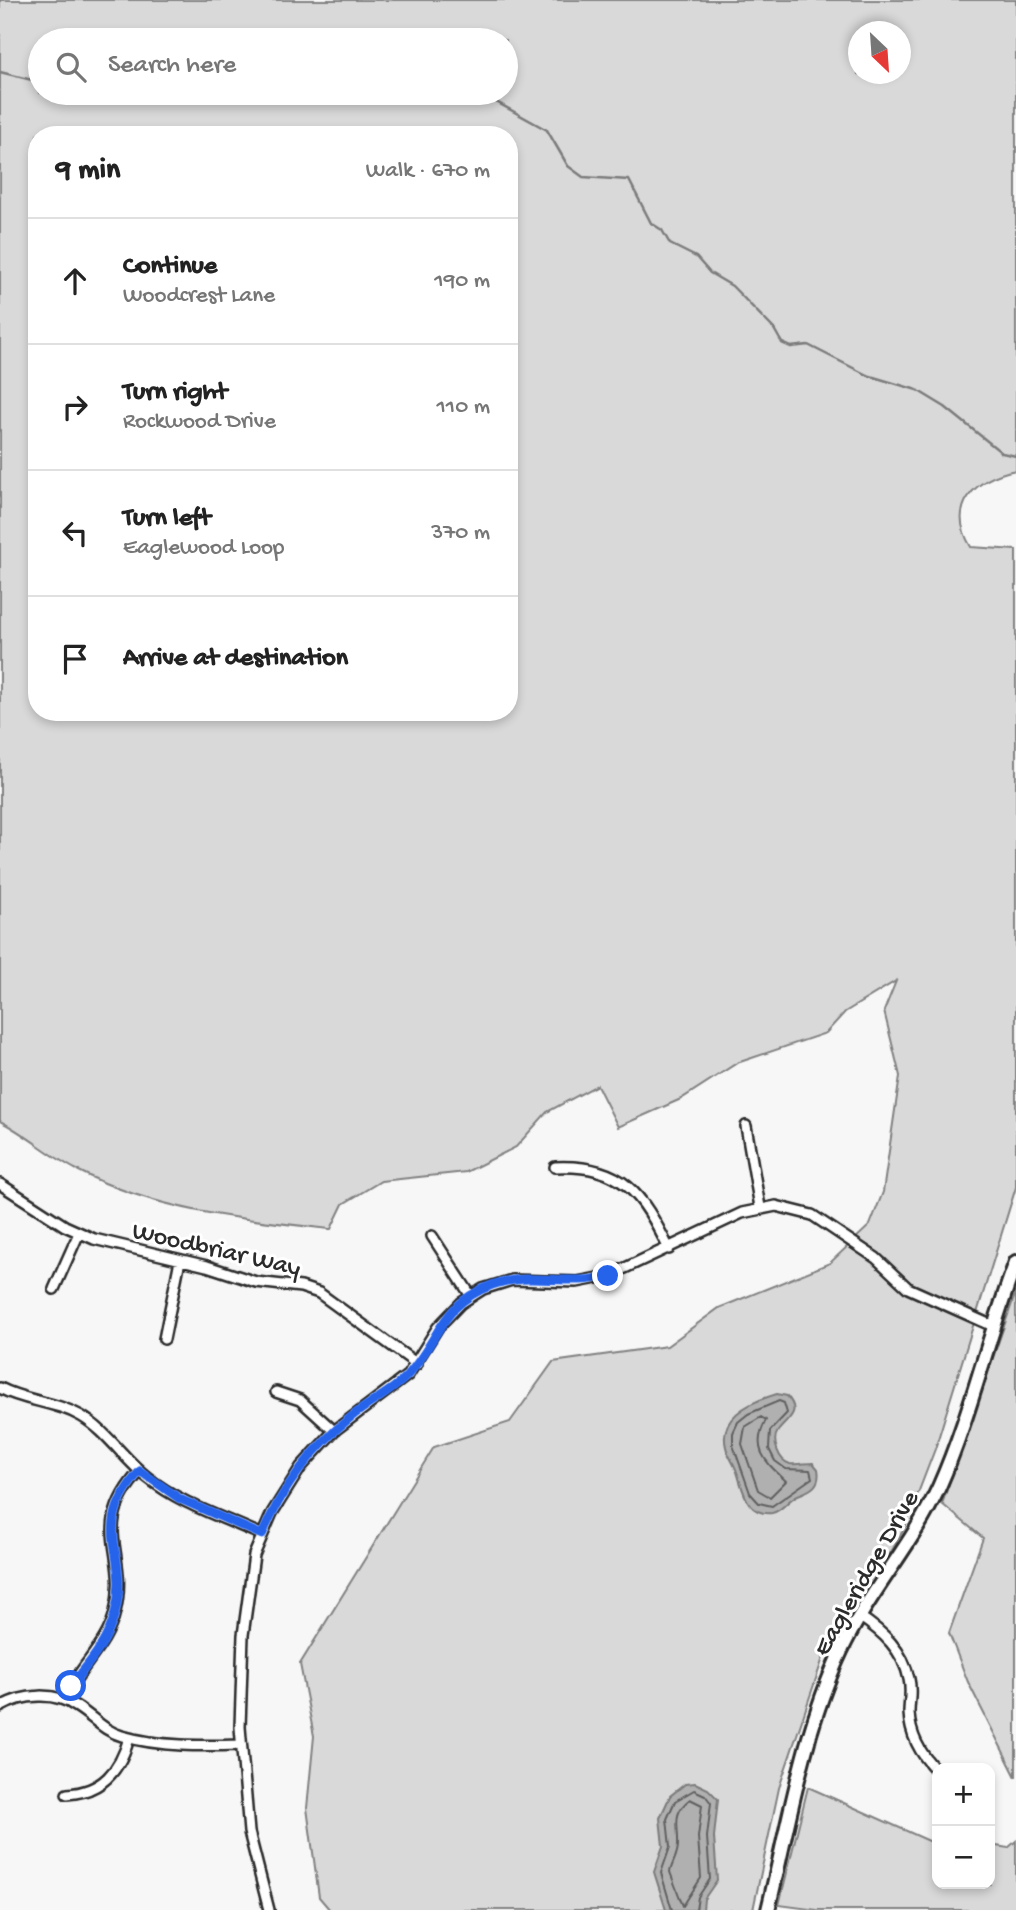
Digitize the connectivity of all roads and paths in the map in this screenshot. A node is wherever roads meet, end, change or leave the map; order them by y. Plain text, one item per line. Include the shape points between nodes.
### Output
1 (746, 1126) dead end
2 (555, 1167) dead end
3 (0, 1184) edge
4 (760, 1207) junction
5 (79, 1233) junction
6 (432, 1236) dead end
7 (669, 1249) junction
8 (180, 1260) junction
9 (1016, 1262) edge
10 (54, 1289) dead end
11 (471, 1296) junction
12 (993, 1326) junction
13 (164, 1339) dead end
14 (417, 1364) junction
15 (0, 1388) edge
16 (276, 1392) dead end
17 (334, 1431) junction
18 (140, 1471) junction
19 (262, 1535) junction
20 (859, 1616) junction
21 (65, 1700) junction
22 (0, 1707) edge
23 (129, 1738) junction
24 (241, 1745) junction
25 (932, 1765) edge
26 (67, 1794) dead end
27 (266, 1909) edge
28 (768, 1910) edge

1 - 4 street
2 - 7 street via 595,1169 624,1182 645,1203
3 - 5 street, Woodbriar Way
4 - 7 street
4 - 12 street via 790,1207 812,1215 876,1258 908,1288
5 - 8 street, Woodbriar Way
5 - 10 street
6 - 11 street
7 - 11 street via 600,1279 520,1278
8 - 13 street
8 - 14 street, Woodbriar Way via 256,1282 319,1293
9 - 12 main road, Eagleridge Drive
11 - 14 street via 444,1320
12 - 20 main road, Eagleridge Drive via 939,1486 909,1543
14 - 17 street via 393,1389
15 - 18 street via 59,1405 84,1418
16 - 17 street via 300,1401
17 - 19 street via 294,1476
18 - 19 street via 180,1499
18 - 21 street via 119,1498 112,1522 118,1580 112,1622
19 - 24 street via 246,1602
20 - 25 street via 886,1637 903,1661 911,1689 913,1734
20 - 28 main road, Eagleridge Drive via 815,1718
21 - 22 street via 33,1696
21 - 23 street via 106,1729
23 - 24 street via 184,1745
23 - 26 street via 108,1778 88,1791
24 - 27 street via 249,1832

